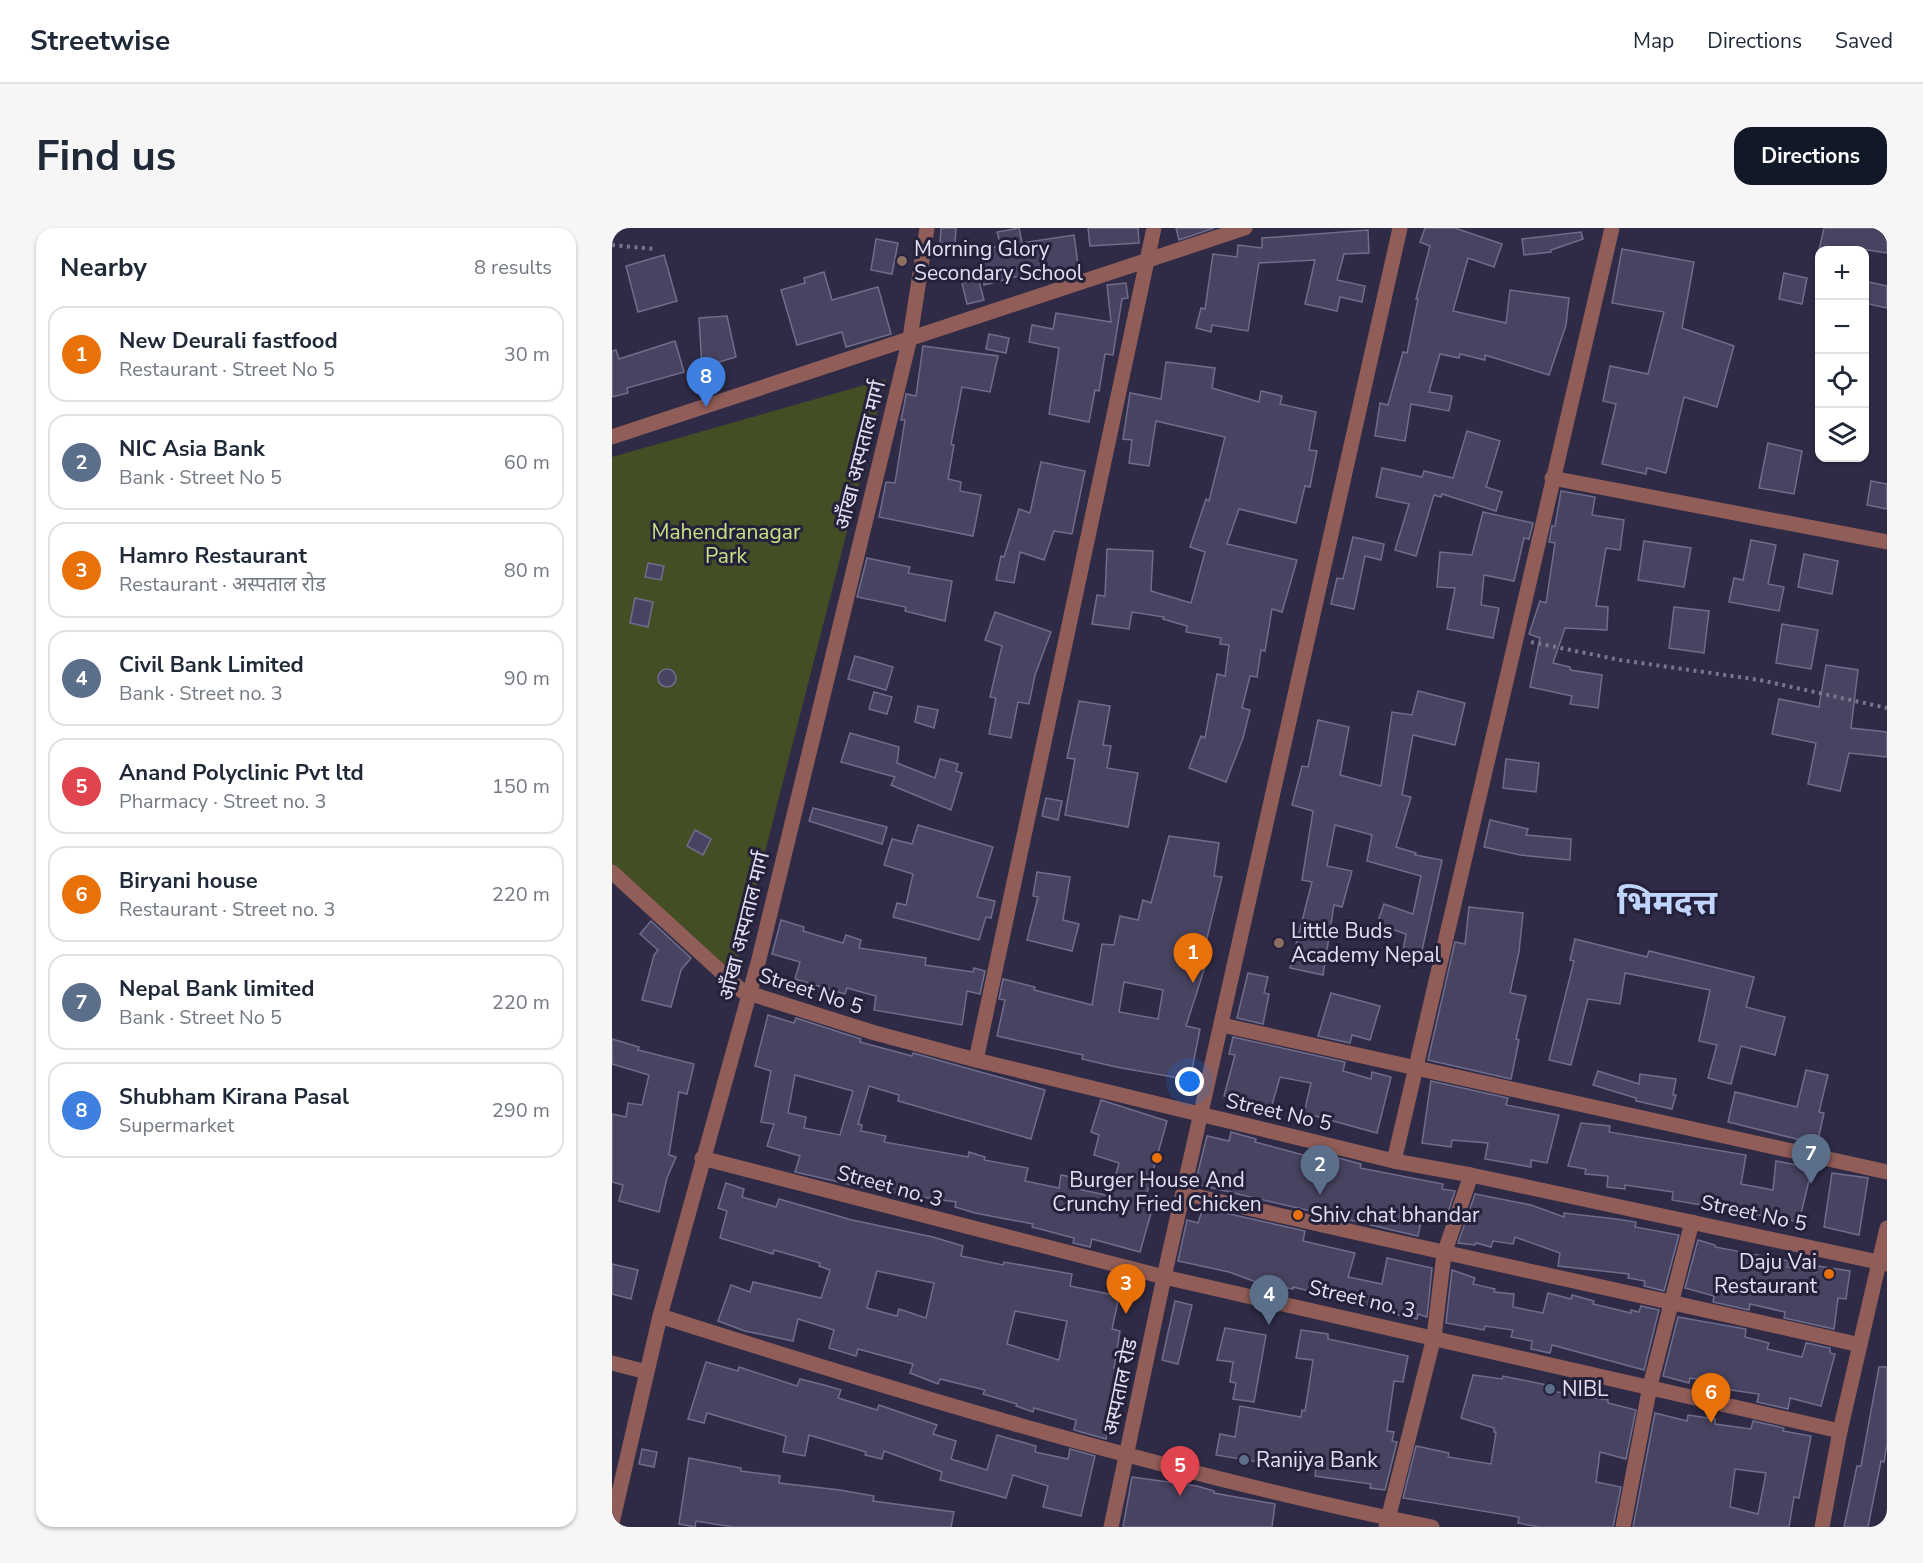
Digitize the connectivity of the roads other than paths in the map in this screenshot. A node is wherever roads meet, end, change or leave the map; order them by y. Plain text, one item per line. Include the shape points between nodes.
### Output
1 (927, 228) edge
2 (1154, 228) edge
3 (1245, 228) edge
4 (1400, 228) edge
5 (1612, 228) edge
6 (1148, 259) junction
7 (910, 338) junction
8 (612, 437) edge
9 (1552, 478) junction
10 (1887, 542) edge
11 (612, 872) edge
12 (749, 993) junction
13 (1222, 1025) junction
14 (976, 1060) junction
15 (1416, 1068) junction
16 (1201, 1115) junction
17 (702, 1158) junction
18 (1394, 1161) junction
19 (1887, 1172) edge
20 (1471, 1175) junction
21 (1184, 1193) junction
22 (1692, 1222) junction
23 (1887, 1228) edge
24 (1444, 1254) junction
25 (1883, 1263) edge
26 (1164, 1277) junction
27 (1672, 1301) junction
28 (660, 1316) junction
29 (1434, 1337) junction
30 (1860, 1345) junction
31 (612, 1363) edge
32 (647, 1372) junction
33 (1650, 1386) junction
34 (1840, 1431) junction
35 (1127, 1457) junction
36 (1388, 1523) edge
37 (612, 1524) edge
38 (622, 1527) edge
39 (1111, 1527) edge
40 (1432, 1527) edge
41 (1623, 1527) edge
42 (1822, 1527) edge

1 - 7 street, आँखा अस्पताल मार्ग
2 - 6 street
3 - 6 street
4 - 13 street, अस्पताल रोड
5 - 9 street
6 - 7 street
6 - 14 street
7 - 8 street
7 - 12 street, आँखा अस्पताल मार्ग
9 - 10 street
9 - 15 street
11 - 12 street, Street No 5 via 742,991
12 - 14 street, Street No 5
12 - 17 street, आँखा अस्पताल मार्ग
13 - 15 street
13 - 16 street, अस्पताल रोड
14 - 16 street, Street No 5
15 - 18 street
15 - 19 street
16 - 18 street, Street No 5
16 - 21 street, अस्पताल रोड
17 - 26 street, Street no. 3
17 - 28 street, आँखा अस्पताल मार्ग
18 - 20 street, Street No 5
20 - 22 street, Street No 5
20 - 24 street
21 - 24 street
21 - 26 street, अस्पताल रोड
22 - 25 street, Street No 5
22 - 27 street
23 - 25 street
24 - 27 street
24 - 29 street
25 - 30 street
26 - 29 street, Street no. 3
26 - 35 street, अस्पताल रोड
27 - 30 street
27 - 33 street
28 - 32 street, आँखा अस्पताल मार्ग
28 - 35 street via 924,1399
29 - 33 street, Street no. 3
29 - 36 street
30 - 34 street
31 - 32 street
32 - 37 street, आँखा अस्पताल मार्ग
33 - 34 street, Street no. 3
33 - 41 street
34 - 42 street
35 - 36 street
35 - 39 street, अस्पताल रोड
36 - 40 street
37 - 38 street

